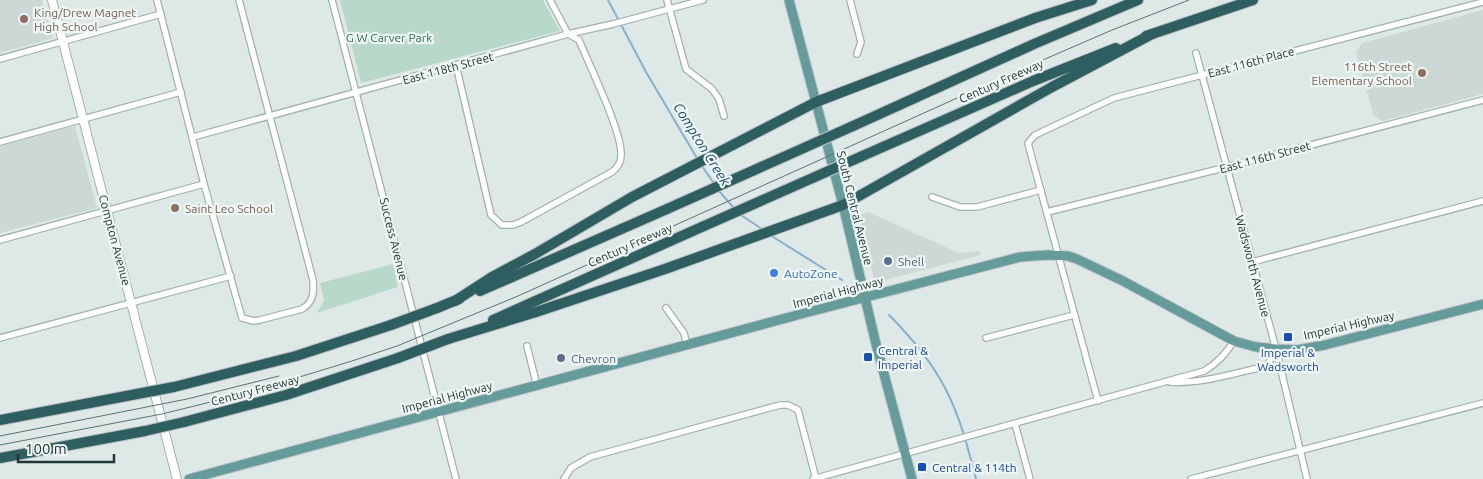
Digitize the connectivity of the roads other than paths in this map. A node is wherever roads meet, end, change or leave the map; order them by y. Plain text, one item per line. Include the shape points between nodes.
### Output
1 (52, 0) edge
2 (158, 0) edge
3 (239, 0) edge
4 (332, 0) edge
5 (550, 0) edge
6 (667, 0) edge
7 (703, 0) edge
8 (789, 0) edge
9 (850, 0) edge
10 (1092, 0) edge
11 (1138, 0) edge
12 (1253, 0) edge
13 (1483, 2) edge
14 (669, 9) junction
15 (161, 14) junction
16 (568, 34) junction
17 (1152, 34) junction
18 (63, 42) junction
19 (1196, 53) dead end
20 (857, 54) dead end
21 (0, 59) edge
22 (456, 65) junction
23 (1202, 74) junction
24 (181, 92) junction
25 (356, 93) junction
26 (1483, 100) edge
27 (816, 102) junction
28 (270, 116) junction
29 (724, 116) dead end
30 (83, 119) junction
31 (193, 137) junction
32 (0, 142) edge
33 (1227, 167) junction
34 (204, 184) junction
35 (1041, 190) junction
36 (932, 198) dead end
37 (1483, 201) edge
38 (842, 205) junction
39 (107, 212) junction
40 (1047, 212) junction
41 (0, 240) edge
42 (1057, 255) junction
43 (1252, 262) junction
44 (230, 276) junction
45 (865, 298) junction
46 (455, 301) junction
47 (131, 303) junction
48 (1483, 304) edge
49 (666, 308) dead end
50 (1074, 315) junction
51 (0, 338) edge
52 (986, 338) dead end
53 (448, 339) junction
54 (1234, 341) junction
55 (687, 345) junction
56 (527, 346) dead end
57 (1276, 349) junction
58 (1168, 382) junction
59 (537, 386) junction
60 (1098, 401) junction
61 (1483, 403) edge
62 (438, 413) junction
63 (0, 419) edge
64 (1015, 424) junction
65 (1300, 451) junction
66 (906, 454) junction
67 (0, 458) edge
68 (177, 479) edge
69 (189, 479) edge
70 (456, 479) edge
71 (564, 479) edge
72 (815, 479) edge
73 (912, 479) edge
74 (1030, 479) edge
75 (1191, 479) edge
76 (1307, 479) edge

1 - 18 main road, Compton Avenue
2 - 15 street
3 - 28 street
4 - 25 street, Success Avenue
5 - 16 street
6 - 14 street
7 - 14 street, East 118th Street
8 - 27 main road, South Central Avenue
9 - 20 street via 861,42
10 - 27 highway via 1035,18
11 - 46 highway, Century Freeway, bridge
12 - 17 highway, Century Freeway
13 - 23 street, East 116th Place
14 - 16 street, East 118th Street
14 - 29 street via 686,69 712,89
15 - 18 street
15 - 24 street
16 - 22 street, East 118th Street
16 - 22 street via 579,40 598,85 620,143 621,160 612,172 513,225 502,225 491,215
17 - 38 highway
17 - 53 highway, Century Freeway, bridge via 1033,81
18 - 21 street
18 - 30 main road, Compton Avenue
19 - 23 street, Wadsworth Avenue
22 - 25 street, East 118th Street
23 - 33 street, Wadsworth Avenue
23 - 35 street, East 116th Place via 1114,98 1035,135 1028,143
24 - 30 street
24 - 31 street
25 - 28 street, East 118th Street
25 - 62 street, Success Avenue
26 - 33 street, East 116th Street
27 - 38 main road, South Central Avenue
27 - 46 highway via 632,197
28 - 31 street, East 118th Street
28 - 44 street via 314,292 307,306 254,321 242,318
30 - 32 street
30 - 39 main road, Compton Avenue
31 - 34 street
33 - 40 street, East 116th Street
33 - 43 street, Wadsworth Avenue
34 - 39 street
34 - 44 street
35 - 36 street via 977,207 960,207
35 - 40 street
37 - 43 street
38 - 45 main road, South Central Avenue
38 - 53 highway via 546,309
39 - 41 street
39 - 47 main road, Compton Avenue
40 - 42 street
42 - 45 main road, Imperial Highway via 1020,258
42 - 50 street
42 - 54 main road, Imperial Highway via 1089,264
43 - 57 street, Wadsworth Avenue
44 - 47 street
45 - 55 main road, Imperial Highway
45 - 66 main road, South Central Avenue
46 - 63 highway, Century Freeway, bridge via 296,356 174,387
47 - 51 street
47 - 68 main road, Compton Avenue
48 - 57 main road, Imperial Highway via 1324,345 1297,350
49 - 55 street via 684,333
50 - 52 street
50 - 60 street
53 - 67 highway, Century Freeway, bridge via 311,388 252,405 146,431
54 - 57 main road, Imperial Highway
54 - 58 street via 1216,364
55 - 59 main road, Imperial Highway
56 - 59 street
57 - 58 street via 1267,366 1202,380
57 - 65 street, Wadsworth Avenue
58 - 60 street
59 - 62 main road, Imperial Highway
60 - 64 street
61 - 65 street
62 - 69 main road, Imperial Highway
62 - 70 street, Success Avenue
64 - 66 street
64 - 74 street
65 - 75 street
65 - 76 street, Wadsworth Avenue
66 - 72 street
66 - 73 main road, South Central Avenue
71 - 72 street via 571,468 590,457 788,405 798,410

